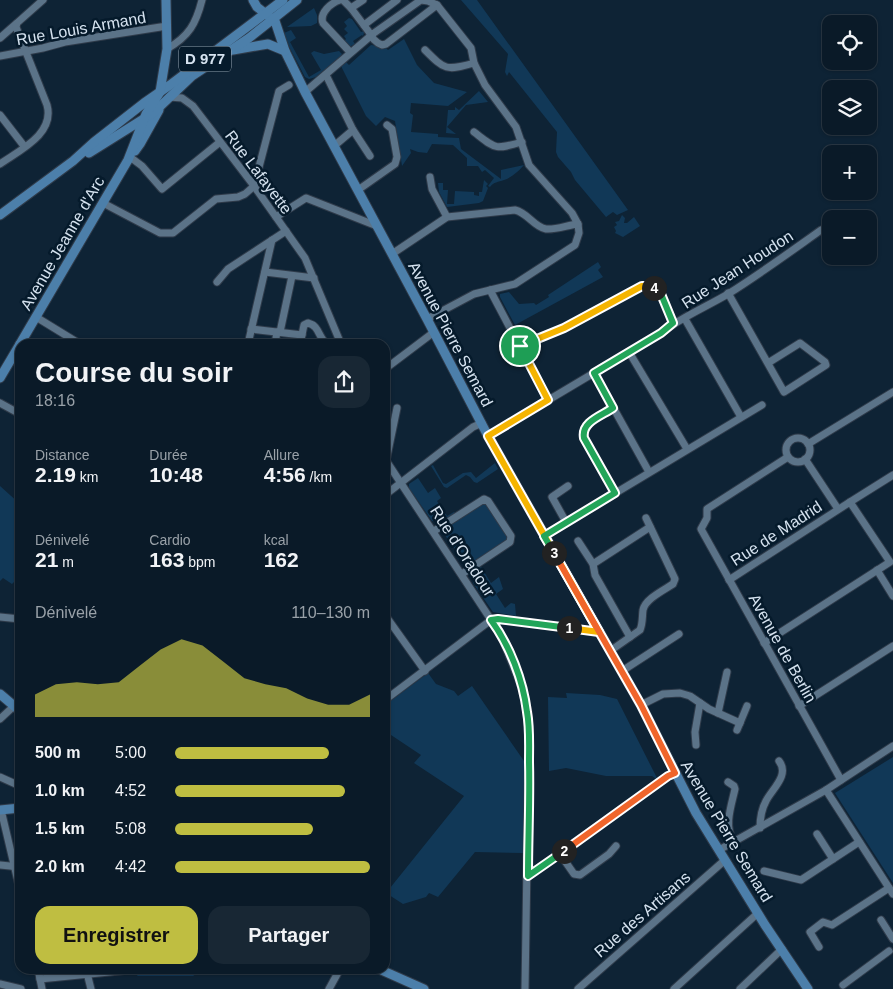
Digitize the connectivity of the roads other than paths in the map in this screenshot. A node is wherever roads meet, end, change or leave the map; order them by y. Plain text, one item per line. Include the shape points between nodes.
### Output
1 (43, 0) edge
2 (166, 0) edge
3 (202, 0) edge
4 (283, 0) edge
5 (297, 0) edge
6 (342, 0) edge
7 (363, 0) edge
8 (398, 0) edge
9 (428, 0) edge
10 (255, 3) edge
11 (437, 6) junction
12 (351, 8) junction
13 (270, 16) junction
14 (253, 22) junction
15 (16, 24) junction
16 (364, 25) junction
17 (167, 26) junction
18 (278, 33) junction
19 (252, 36) junction
20 (370, 36) junction
21 (0, 38) edge
22 (265, 45) junction
23 (167, 49) junction
24 (230, 50) junction
25 (425, 50) dead end
26 (26, 52) junction
27 (285, 52) junction
28 (350, 52) junction
29 (0, 56) edge
30 (474, 64) junction
31 (326, 75) junction
32 (289, 85) dead end
33 (160, 92) junction
34 (306, 92) junction
35 (169, 97) junction
36 (0, 115) edge
37 (148, 121) junction
38 (387, 125) dead end
39 (128, 129) junction
40 (353, 130) junction
41 (474, 132) dead end
42 (137, 137) junction
43 (220, 142) junction
44 (522, 142) junction
45 (24, 146) junction
46 (334, 146) junction
47 (130, 156) junction
48 (370, 156) dead end
49 (74, 161) junction
50 (0, 164) edge
51 (430, 177) dead end
52 (254, 186) junction
53 (358, 190) junction
54 (103, 203) junction
55 (0, 215) edge
56 (276, 217) junction
57 (447, 217) junction
58 (578, 224) junction
59 (377, 226) junction
60 (821, 230) dead end
61 (286, 231) junction
62 (272, 240) junction
63 (392, 254) junction
64 (264, 272) junction
65 (292, 276) junction
66 (314, 278) junction
67 (218, 282) dead end
68 (490, 290) junction
69 (728, 294) junction
70 (36, 317) junction
71 (428, 319) junction
72 (685, 319) junction
73 (673, 323) junction
74 (252, 329) junction
75 (279, 332) junction
76 (434, 332) junction
77 (302, 335) junction
78 (23, 339) edge
79 (72, 339) edge
80 (249, 339) edge
81 (277, 339) edge
82 (301, 339) edge
83 (322, 339) edge
84 (339, 339) edge
85 (520, 346) junction
86 (15, 352) edge
87 (629, 352) junction
88 (768, 363) junction
89 (390, 365) edge
90 (594, 373) junction
91 (0, 378) edge
92 (893, 392) edge
93 (548, 400) junction
94 (0, 403) edge
95 (762, 404) dead end
96 (397, 408) dead end
97 (613, 408) junction
98 (15, 411) edge
99 (741, 417) junction
100 (482, 423) junction
101 (488, 436) junction
102 (390, 441) edge
103 (808, 444) junction
104 (687, 449) junction
105 (788, 457) junction
106 (805, 459) junction
107 (390, 467) edge
108 (649, 472) junction
109 (893, 475) edge
110 (400, 484) junction
111 (568, 486) dead end
112 (390, 491) edge
113 (615, 493) junction
114 (850, 502) junction
115 (838, 509) junction
116 (646, 518) dead end
117 (566, 522) junction
118 (650, 527) junction
119 (434, 531) junction
120 (544, 536) junction
121 (578, 541) dead end
122 (891, 561) edge
123 (593, 564) junction
124 (877, 570) junction
125 (462, 574) junction
126 (729, 580) junction
127 (893, 596) edge
128 (0, 617) edge
129 (15, 618) edge
130 (491, 620) junction
131 (390, 622) edge
132 (599, 632) junction
133 (679, 634) dead end
134 (630, 637) junction
135 (764, 643) junction
136 (893, 646) edge
137 (610, 651) junction
138 (424, 671) junction
139 (622, 671) junction
140 (726, 672) dead end
141 (0, 694) edge
142 (390, 696) edge
143 (700, 703) junction
144 (641, 705) junction
145 (15, 706) edge
146 (747, 706) dead end
147 (799, 706) junction
148 (15, 709) edge
149 (718, 713) junction
150 (0, 719) edge
151 (893, 741) edge
152 (696, 745) dead end
153 (893, 746) edge
154 (779, 762) dead end
155 (675, 773) junction
156 (0, 777) edge
157 (841, 780) junction
158 (728, 782) dead end
159 (15, 784) edge
160 (826, 790) junction
161 (15, 809) edge
162 (1, 812) edge
163 (760, 828) junction
164 (817, 834) dead end
165 (733, 841) junction
166 (859, 842) junction
167 (616, 846) dead end
168 (719, 850) junction
169 (560, 854) junction
170 (833, 859) junction
171 (15, 860) edge
172 (725, 860) junction
173 (0, 865) edge
174 (15, 867) edge
175 (764, 871) dead end
176 (528, 876) junction
177 (891, 891) edge
178 (758, 914) junction
179 (881, 920) dead end
180 (891, 930) edge
181 (893, 939) edge
182 (819, 947) dead end
183 (782, 949) junction
184 (891, 953) edge
185 (39, 974) edge
186 (73, 974) edge
187 (87, 974) edge
188 (337, 974) edge
189 (390, 974) edge
190 (40, 979) junction
191 (0, 984) edge
192 (843, 985) dead end
193 (21, 989) edge
194 (42, 989) edge
195 (91, 989) edge
196 (329, 989) edge
197 (424, 989) edge
198 (525, 989) edge
199 (578, 989) edge
200 (674, 989) edge
201 (740, 989) edge
202 (808, 989) edge

1 - 15 street
2 - 17 main road
3 - 23 street via 188,34
4 - 13 main road, D 977
5 - 13 main road, D 977
6 - 12 street
6 - 28 street via 322,14 321,19
7 - 12 street
8 - 16 street
9 - 11 street
9 - 20 street via 421,0
10 - 13 main road
10 - 14 main road
11 - 20 street via 386,44 377,44
11 - 30 street via 471,48
12 - 16 street
13 - 14 main road, D 977
13 - 18 main road, Avenue Pierre Semard
13 - 19 main road, D 977
14 - 19 main road
14 - 33 main road, D 977
15 - 21 street
15 - 26 street
16 - 20 street
17 - 23 main road
17 - 26 street, Rue Louis Armand via 65,42
18 - 22 main road via 275,40
18 - 27 main road, Avenue Pierre Semard
19 - 22 main road
19 - 24 main road, D 977
20 - 28 street
22 - 24 main road
22 - 27 main road
23 - 33 main road
24 - 35 main road, D 977 via 192,76
25 - 30 street via 446,68
26 - 29 street, Rue Louis Armand
26 - 45 street via 49,114 42,133
27 - 34 main road, Avenue Pierre Semard
28 - 31 street
30 - 44 street via 516,127
31 - 34 street
31 - 40 street
32 - 52 street via 279,91
33 - 37 main road
33 - 49 main road, D 977
34 - 46 main road, Avenue Pierre Semard
35 - 37 main road, D 977
35 - 43 street, Rue Lafayette via 188,100
36 - 45 street
37 - 39 main road, D 977
37 - 42 main road, Avenue Jeanne d'Arc
37 - 47 main road, Avenue Jeanne d'Arc via 140,144
38 - 53 street via 392,129 397,157 395,164
39 - 42 main road
39 - 49 main road, D 977
40 - 46 street
40 - 48 street
41 - 44 street via 494,147
42 - 47 main road, Avenue Jeanne d'Arc
43 - 47 street via 162,189
43 - 52 street, Rue Lafayette
44 - 58 street via 530,165
45 - 50 street
46 - 53 main road, Avenue Pierre Semard
47 - 54 main road, Avenue Jeanne d'Arc
49 - 55 main road, D 977
51 - 57 street via 432,189
52 - 54 street via 238,197 216,199 173,233 160,233
52 - 56 street, Rue Lafayette
53 - 59 main road, Avenue Pierre Semard
54 - 70 main road, Avenue Jeanne d'Arc
56 - 59 street via 306,198
56 - 61 street, Rue Lafayette
57 - 58 street via 515,210 546,229
57 - 63 street
58 - 68 street via 575,245 515,284
59 - 63 main road, Avenue Pierre Semard
60 - 69 street, Rue Jean Houdon
61 - 62 street
61 - 66 street, Rue Lafayette via 305,258
62 - 64 street
62 - 67 street via 228,269
63 - 71 main road, Avenue Pierre Semard
64 - 65 street
64 - 74 street
65 - 66 street
65 - 75 street
66 - 84 street, Rue Lafayette
68 - 71 street via 474,294
68 - 85 street
69 - 72 street, Rue Jean Houdon
69 - 88 street
70 - 78 main road, Avenue Jeanne d'Arc
70 - 79 street
71 - 76 main road, Avenue Pierre Semard
72 - 73 street, Rue Jean Houdon
72 - 99 street
73 - 85 street via 661,294 654,287 646,286 564,328
73 - 87 street, Rue Jean Houdon
74 - 75 street
74 - 80 street
75 - 77 street
75 - 81 street
76 - 89 street
76 - 100 main road, Avenue Pierre Semard
77 - 82 street
77 - 83 street, Rue Lafayette via 304,325 308,323 320,331
85 - 93 street
86 - 91 main road, Avenue Jeanne d'Arc
87 - 90 street, Rue Jean Houdon
87 - 104 street
88 - 88 street via 800,343 826,365 784,392
90 - 93 street, Rue Jean Houdon
90 - 97 street
92 - 103 street
93 - 101 street, Rue Jean Houdon
94 - 98 street
95 - 99 street
96 - 102 street
97 - 108 street
97 - 113 street via 587,425 583,434
99 - 104 street
100 - 101 main road, Avenue Pierre Semard
100 - 110 street
101 - 120 main road, Avenue Pierre Semard
103 - 105 street via 801,439 792,440 786,447
103 - 106 street via 809,452
104 - 108 street
105 - 106 street via 797,462
105 - 126 street, Avenue de Berlin via 707,509 707,518 701,529
106 - 115 street
107 - 110 street, Rue d'Oradour
108 - 113 street
109 - 114 street, Rue de Madrid
110 - 112 street
110 - 119 street, Rue d'Oradour
111 - 117 street via 552,497
113 - 117 street
114 - 115 street, Rue de Madrid
114 - 122 street
115 - 126 street, Rue de Madrid
116 - 118 street
117 - 120 street
118 - 123 street
118 - 134 street via 675,579 643,608 640,630
119 - 125 street, Rue d'Oradour
119 - 125 street via 484,499 511,536 510,542
120 - 132 main road, Avenue Pierre Semard
121 - 123 street
122 - 124 street
123 - 134 street via 595,575
124 - 127 street
124 - 135 street
125 - 130 street, Rue d'Oradour
126 - 135 street, Avenue de Berlin
128 - 129 street
130 - 132 street
130 - 138 street
130 - 176 street, Rue d'Oradour via 511,657 528,712
131 - 138 street
132 - 137 main road, Avenue Pierre Semard
133 - 139 street
134 - 137 street
135 - 147 street, Avenue de Berlin
136 - 147 street
137 - 139 main road, Avenue Pierre Semard
138 - 142 street
139 - 144 main road, Avenue Pierre Semard
140 - 149 street
141 - 145 main road
143 - 144 street via 690,696 673,692
143 - 149 street
143 - 152 street
144 - 155 main road, Avenue Pierre Semard
146 - 149 street via 739,727
147 - 157 street, Avenue de Berlin
148 - 150 street
151 - 157 street via 843,774
153 - 157 street
154 - 163 street via 783,768 782,776 761,813
155 - 168 main road, Avenue Pierre Semard
155 - 169 street
156 - 159 street
157 - 160 street
158 - 165 street via 735,789 728,823
160 - 163 street
160 - 166 street
161 - 162 main road
162 - 171 street
163 - 165 street
164 - 170 street
165 - 168 street
166 - 170 street
166 - 177 street
167 - 169 street via 580,875 574,874
168 - 172 main road, Avenue Pierre Semard
169 - 176 street
170 - 175 street via 801,880
172 - 178 main road, Avenue Pierre Semard
172 - 199 street, Rue des Artisans
173 - 174 street
176 - 198 street, Rue d'Oradour
177 - 182 street via 832,924 823,922 810,932
178 - 183 main road, Avenue Pierre Semard
178 - 200 street
179 - 180 street
180 - 181 street
181 - 184 street via 888,945
183 - 201 street
183 - 202 main road, Avenue Pierre Semard
184 - 192 street
185 - 190 street
186 - 190 street
187 - 195 street
188 - 196 street
189 - 197 main road
190 - 194 street
191 - 193 street

